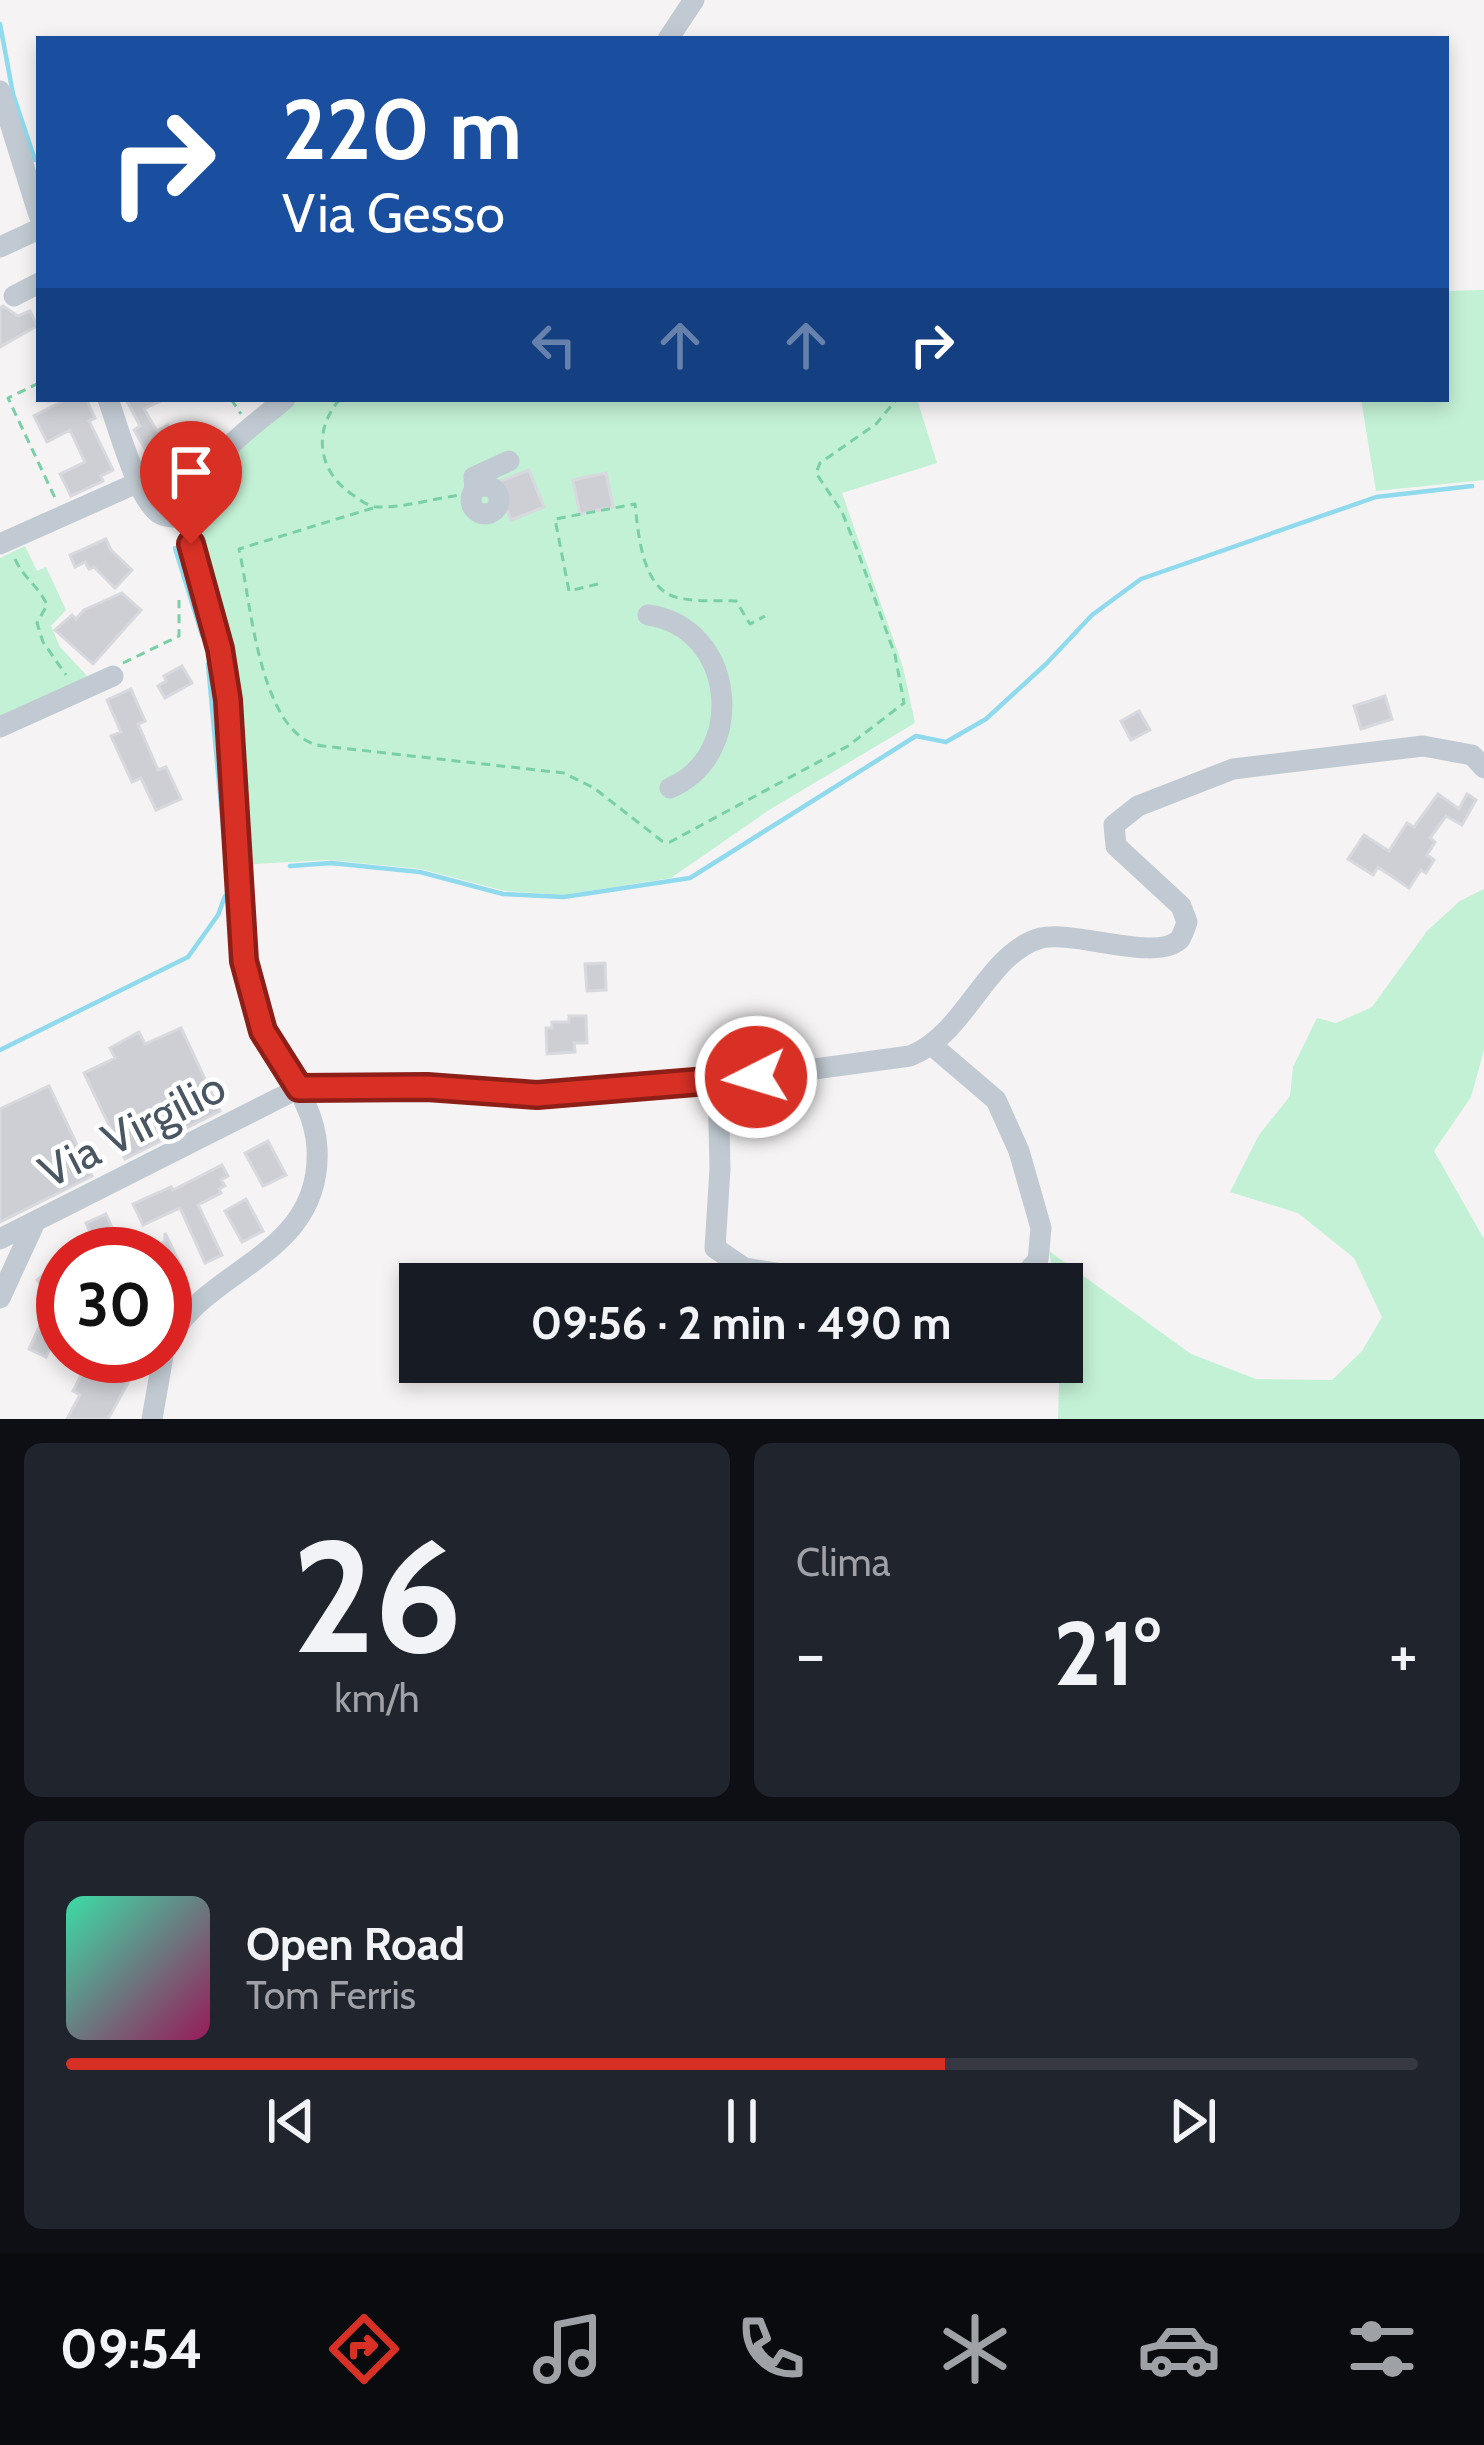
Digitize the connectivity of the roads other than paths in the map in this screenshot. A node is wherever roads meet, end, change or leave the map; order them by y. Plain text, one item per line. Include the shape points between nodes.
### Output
1 (692, 7) edge
2 (670, 36) edge
3 (0, 91) edge
4 (4, 123) edge
5 (36, 207) edge
6 (36, 231) edge
7 (0, 247) edge
8 (36, 285) edge
9 (14, 296) dead end
10 (109, 402) edge
11 (281, 402) edge
12 (509, 460) dead end
13 (139, 482) junction
14 (474, 492) road end
15 (191, 518) junction
16 (4, 542) edge
17 (648, 615) dead end
18 (118, 670) road end
19 (0, 727) edge
20 (1480, 760) edge
21 (670, 788) dead end
22 (934, 1047) junction
23 (718, 1082) junction
24 (299, 1088) junction
25 (35, 1222) junction
26 (0, 1239) edge
27 (737, 1263) edge
28 (1035, 1263) edge
29 (0, 1298) edge
30 (192, 1312) edge
31 (159, 1383) edge
32 (152, 1419) edge

1 - 2 street
3 - 4 street
4 - 5 street
6 - 7 street
8 - 9 street
10 - 13 street
11 - 15 street via 210,463
12 - 14 street via 474,476
13 - 15 street via 160,514
13 - 16 street
15 - 24 street via 195,569 228,700 244,961 263,1031
17 - 21 street via 694,639 722,687 714,745 695,773
18 - 19 street
20 - 22 street via 1424,746 1233,769 1138,806 1114,825 1116,846 1181,906 1181,938 1165,948 1059,936 1021,946
22 - 23 street via 898,1059
22 - 28 street via 996,1100 1041,1228
23 - 24 street via 537,1095
23 - 27 street via 715,1248
24 - 25 street, Via Virgilio
24 - 30 street via 317,1148 295,1227
25 - 26 street, Via Virgilio
25 - 29 street
31 - 32 street

